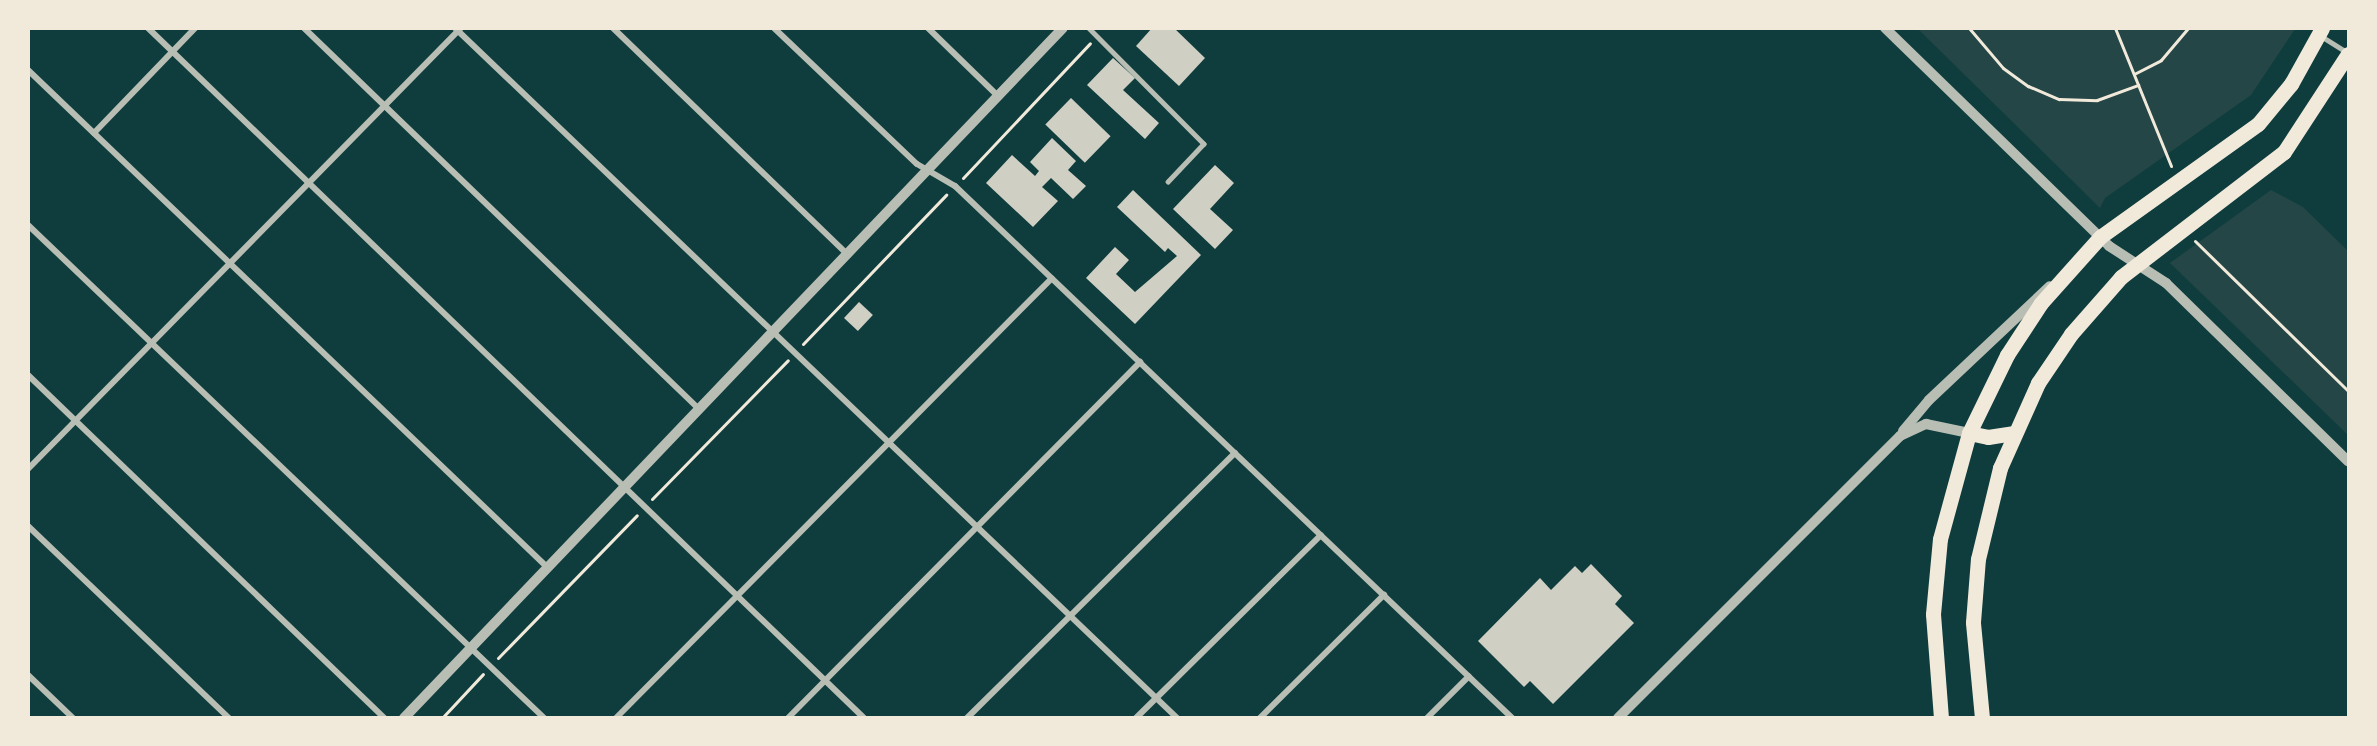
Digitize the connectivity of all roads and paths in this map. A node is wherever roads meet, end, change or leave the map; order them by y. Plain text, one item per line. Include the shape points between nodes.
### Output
1 (148, 28) edge
2 (195, 28) edge
3 (304, 28) edge
4 (613, 28) edge
5 (774, 28) edge
6 (928, 28) edge
7 (1063, 28) edge
8 (1089, 28) edge
9 (1885, 28) edge
10 (1969, 28) edge
11 (2115, 28) edge
12 (2188, 28) edge
13 (457, 29) edge
14 (2321, 32) edge
15 (172, 52) junction
16 (2349, 53) edge
17 (28, 70) edge
18 (2134, 74) junction
19 (2138, 85) junction
20 (999, 97) junction
21 (384, 106) junction
22 (94, 133) junction
23 (930, 172) junction
24 (2177, 180) junction
25 (310, 182) junction
26 (1168, 182) dead end
27 (28, 225) edge
28 (2183, 230) junction
29 (2100, 237) junction
30 (849, 256) junction
31 (230, 263) junction
32 (2136, 264) junction
33 (1052, 278) junction
34 (2060, 279) junction
35 (772, 336) junction
36 (152, 344) junction
37 (795, 354) junction
38 (1140, 362) junction
39 (28, 375) edge
40 (2349, 391) edge
41 (700, 410) junction
42 (76, 420) junction
43 (1969, 433) junction
44 (2013, 433) junction
45 (1900, 436) junction
46 (888, 443) junction
47 (1235, 453) junction
48 (2349, 461) edge
49 (28, 469) edge
50 (627, 487) junction
51 (644, 508) junction
52 (28, 526) edge
53 (976, 527) junction
54 (1321, 535) junction
55 (548, 568) junction
56 (1384, 595) junction
57 (736, 596) junction
58 (1070, 616) junction
59 (471, 648) junction
60 (490, 666) junction
61 (28, 675) edge
62 (1469, 676) junction
63 (825, 680) junction
64 (1156, 698) junction
65 (73, 717) edge
66 (229, 717) edge
67 (384, 717) edge
68 (404, 717) edge
69 (442, 717) edge
70 (544, 717) edge
71 (616, 717) edge
72 (788, 717) edge
73 (864, 717) edge
74 (968, 717) edge
75 (1136, 717) edge
76 (1177, 717) edge
77 (1260, 717) edge
78 (1427, 717) edge
79 (1512, 717) edge
80 (1618, 717) edge
81 (1941, 717) edge
82 (1982, 717) edge

1 - 15 street
2 - 15 street
3 - 21 street
4 - 30 street
5 - 23 street
6 - 20 street
7 - 20 street
8 - 26 lane via 1204,144
9 - 29 street
10 - 19 path via 2003,68 2028,87 2059,99 2097,100
11 - 18 path
12 - 18 path via 2161,60
13 - 21 street
13 - 35 street
14 - 16 lane
14 - 24 main road via 2291,84 2258,124
15 - 22 street
15 - 25 street
16 - 28 main road via 2284,152
17 - 22 street
18 - 19 path
19 - 24 path
20 - 23 street
21 - 25 street
21 - 41 street
22 - 31 street
23 - 30 street
23 - 33 street via 955,186
24 - 29 main road
25 - 31 street
25 - 50 street
27 - 36 street
28 - 32 main road
28 - 40 path
29 - 32 street
29 - 34 main road
30 - 35 street
31 - 36 street
31 - 55 street
32 - 44 main road via 2071,334
32 - 48 street via 2166,283
33 - 38 street
33 - 46 street
34 - 43 main road via 2007,355
34 - 45 street via 1984,345
35 - 37 street
35 - 41 street
36 - 42 street
36 - 59 street
37 - 46 street
37 - 51 path
38 - 47 street
38 - 53 street
39 - 42 street
41 - 50 street
42 - 49 street
42 - 67 street
43 - 44 main road via 1989,437
43 - 45 street via 1926,424
43 - 81 main road via 1947,504 1935,575 1933,652
44 - 82 main road via 1991,497 1978,559 1973,622
45 - 80 street
46 - 53 street
46 - 57 street
47 - 54 street
47 - 58 street
50 - 51 street
50 - 55 street
51 - 57 street
51 - 60 path
52 - 66 street
53 - 58 street
53 - 63 street
54 - 56 street
54 - 64 street
55 - 59 street
56 - 62 street
56 - 77 street
57 - 63 street
57 - 71 street
58 - 64 street
58 - 74 street
59 - 60 street
59 - 68 street
60 - 69 path
60 - 70 street
61 - 65 street
62 - 78 street
62 - 79 street
63 - 72 street
63 - 73 street
64 - 75 street
64 - 76 street

